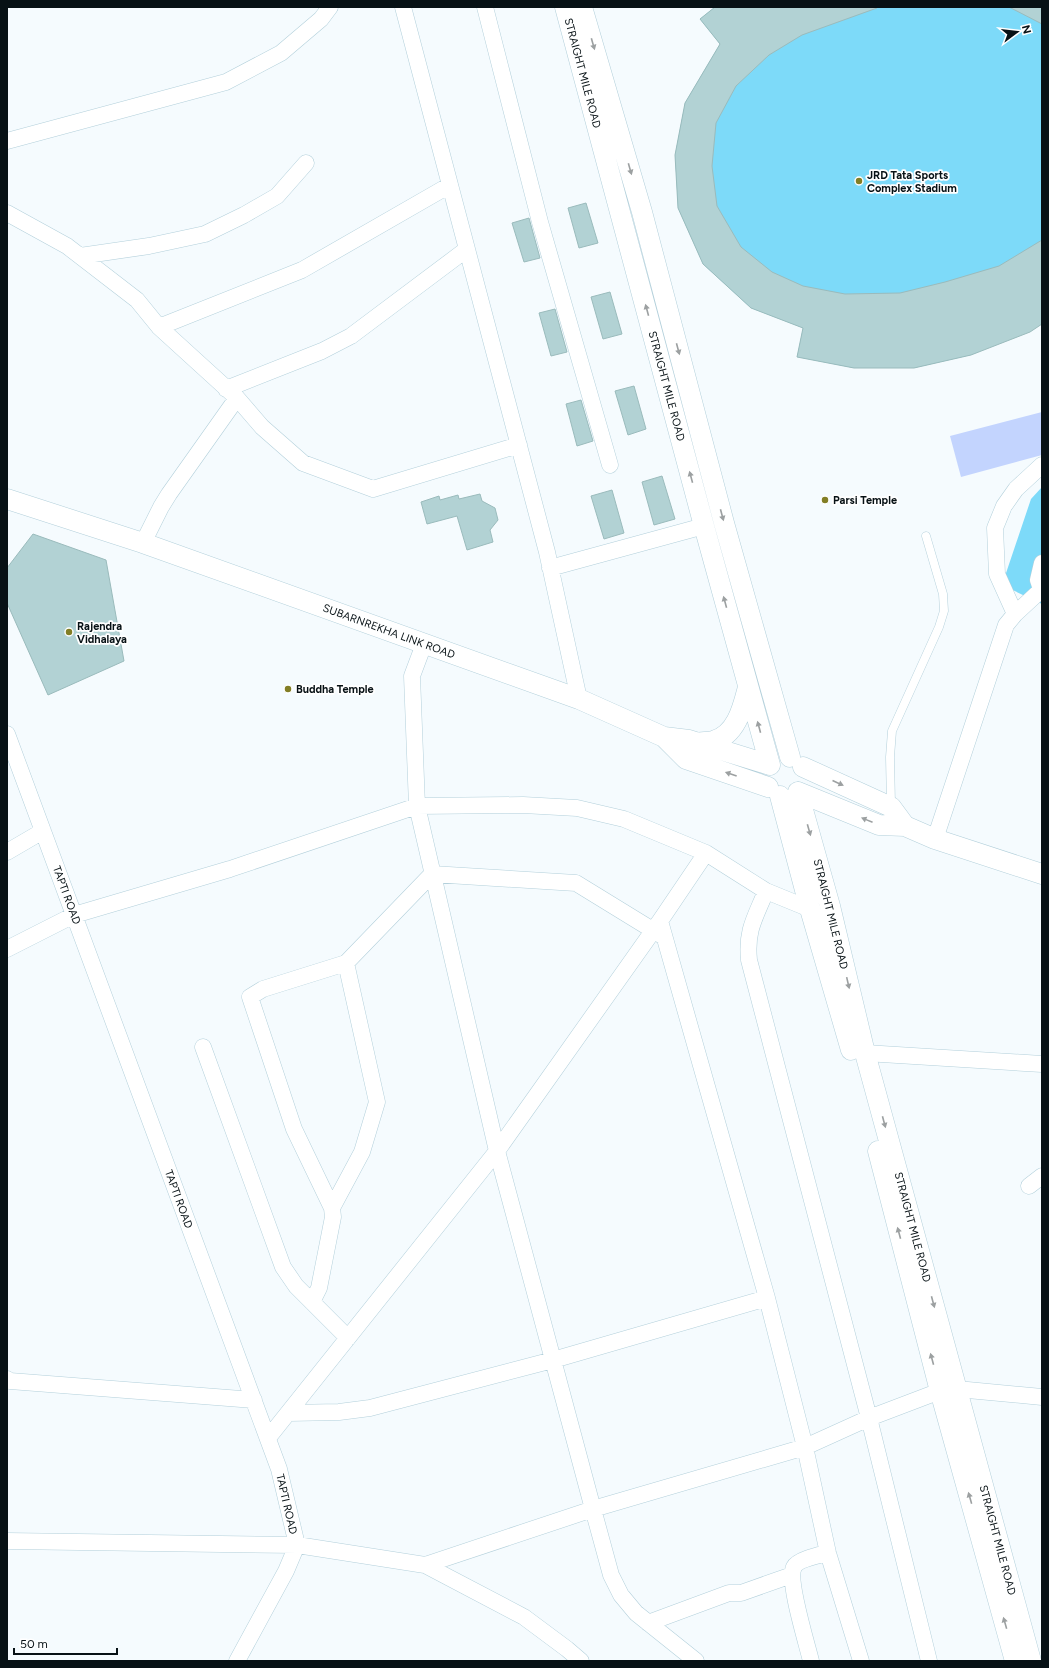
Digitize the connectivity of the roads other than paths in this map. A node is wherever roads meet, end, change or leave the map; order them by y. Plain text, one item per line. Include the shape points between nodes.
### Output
1 (330, 7) edge
2 (403, 7) edge
3 (485, 7) edge
4 (565, 7) edge
5 (582, 7) edge
6 (7, 141) edge
7 (306, 163) dead end
8 (450, 185) junction
9 (7, 213) edge
10 (467, 249) junction
11 (80, 256) junction
12 (159, 327) junction
13 (232, 394) junction
14 (519, 445) junction
15 (610, 465) dead end
16 (1042, 465) edge
17 (7, 499) edge
18 (704, 526) junction
19 (926, 536) dead end
20 (142, 543) junction
21 (1042, 563) edge
22 (550, 568) junction
23 (1041, 591) edge
24 (1015, 614) junction
25 (424, 644) junction
26 (748, 687) junction
27 (579, 699) junction
28 (7, 734) edge
29 (664, 737) junction
30 (697, 743) junction
31 (796, 762) junction
32 (770, 765) junction
33 (782, 792) junction
34 (416, 806) junction
35 (891, 807) junction
36 (905, 826) junction
37 (43, 831) junction
38 (935, 839) junction
39 (7, 852) edge
40 (706, 852) junction
41 (432, 874) junction
42 (1042, 874) edge
43 (766, 891) junction
44 (810, 909) junction
45 (74, 915) junction
46 (659, 930) junction
47 (7, 949) edge
48 (346, 963) junction
49 (203, 1047) dead end
50 (865, 1053) junction
51 (1042, 1064) edge
52 (497, 1151) junction
53 (1042, 1176) edge
54 (1028, 1186) dead end
55 (332, 1208) junction
56 (767, 1298) junction
57 (312, 1302) junction
58 (348, 1338) junction
59 (553, 1360) junction
60 (7, 1379) edge
61 (949, 1390) junction
62 (1042, 1397) edge
63 (254, 1400) junction
64 (288, 1413) junction
65 (869, 1418) junction
66 (268, 1438) junction
67 (806, 1447) junction
68 (592, 1509) junction
69 (7, 1541) edge
70 (296, 1545) junction
71 (828, 1553) junction
72 (426, 1565) junction
73 (792, 1575) junction
74 (648, 1623) junction
75 (237, 1661) edge
76 (581, 1661) edge
77 (696, 1661) edge
78 (811, 1661) edge
79 (861, 1661) edge
80 (929, 1661) edge
81 (1015, 1661) edge
82 (1031, 1661) edge

1 - 6 street via 321,19 281,53 226,82
2 - 8 street
3 - 15 street via 540,222
18 -> 4 street, STRAIGHT MILE ROAD
5 -> 31 street, STRAIGHT MILE ROAD via 642,212 724,523
7 - 11 street via 277,196 205,234 149,246
8 - 10 street
8 - 12 street via 302,270
9 - 11 street via 67,246
10 - 13 street via 351,336
10 - 14 street
11 - 12 street via 137,300
12 - 13 street
13 - 14 street via 262,427 303,463 373,489
13 - 20 street via 161,507
14 - 22 street
16 - 24 street via 1016,489 1004,506 995,528 998,574
17 - 20 street, SUBARNREKHA LINK ROAD
18 - 22 street
26 -> 18 street, STRAIGHT MILE ROAD
19 - 35 lane via 943,594 944,611 892,731
20 - 25 street, SUBARNREKHA LINK ROAD
21 - 23 street via 1038,580
22 - 27 street
23 - 24 street
24 - 38 street via 1006,625
25 - 27 street, SUBARNREKHA LINK ROAD
25 - 34 street via 412,676
26 - 30 street via 741,712 732,728 723,737
32 -> 26 street, STRAIGHT MILE ROAD
27 - 29 street, SUBARNREKHA LINK ROAD
28 - 37 street, TAPTI ROAD
29 - 30 street, SUBARNREKHA LINK ROAD
33 -> 29 street via 686,759
30 - 32 street, SUBARNREKHA LINK ROAD
31 - 32 street via 777,758
31 - 33 street, STRAIGHT MILE ROAD via 805,775 805,782
31 -> 35 street
32 - 33 street, STRAIGHT MILE ROAD via 766,777
36 -> 33 street via 879,825
33 - 44 street, STRAIGHT MILE ROAD via 785,818
33 -> 50 street, STRAIGHT MILE ROAD via 830,906
34 - 40 street via 523,805 577,808 624,819
34 - 41 street
34 - 45 street via 230,869
35 - 36 street
36 - 38 street
37 - 39 street
37 - 45 street, TAPTI ROAD
38 - 42 street
40 - 43 street
40 - 46 street
41 - 46 street via 576,882
41 - 48 street
41 - 52 street
43 - 44 street
43 - 65 street via 750,929 747,944 749,960
61 -> 44 street, STRAIGHT MILE ROAD
45 - 47 street
45 - 63 street, TAPTI ROAD
46 - 52 street
46 - 56 street
48 - 55 street via 377,1102 362,1152
48 - 55 street via 263,989 250,997 294,1129
49 - 57 street via 283,1267 296,1286
50 - 51 street
50 -> 61 street, STRAIGHT MILE ROAD
52 - 58 street
52 - 59 street
53 - 54 street
55 - 57 street via 333,1217 319,1288
56 - 59 street
56 - 67 street
57 - 58 street
58 - 64 street
59 - 64 street via 370,1408 339,1412
59 - 68 street
60 - 63 street
61 - 62 street
61 - 65 street
81 -> 61 street, STRAIGHT MILE ROAD
61 - 82 street, STRAIGHT MILE ROAD
63 - 66 street, TAPTI ROAD
64 - 66 street
65 - 67 street
65 - 80 street
66 - 70 street, TAPTI ROAD via 279,1469
67 - 68 street
67 - 71 street
68 - 72 street
68 - 74 street via 611,1575 621,1595
69 - 70 street
70 - 72 street
70 - 75 street, TAPTI ROAD via 286,1571
71 - 73 street via 801,1561 794,1566
71 - 79 street
72 - 76 street via 524,1617
73 - 74 street via 740,1593 729,1593
73 - 78 street via 793,1589
74 - 77 street

